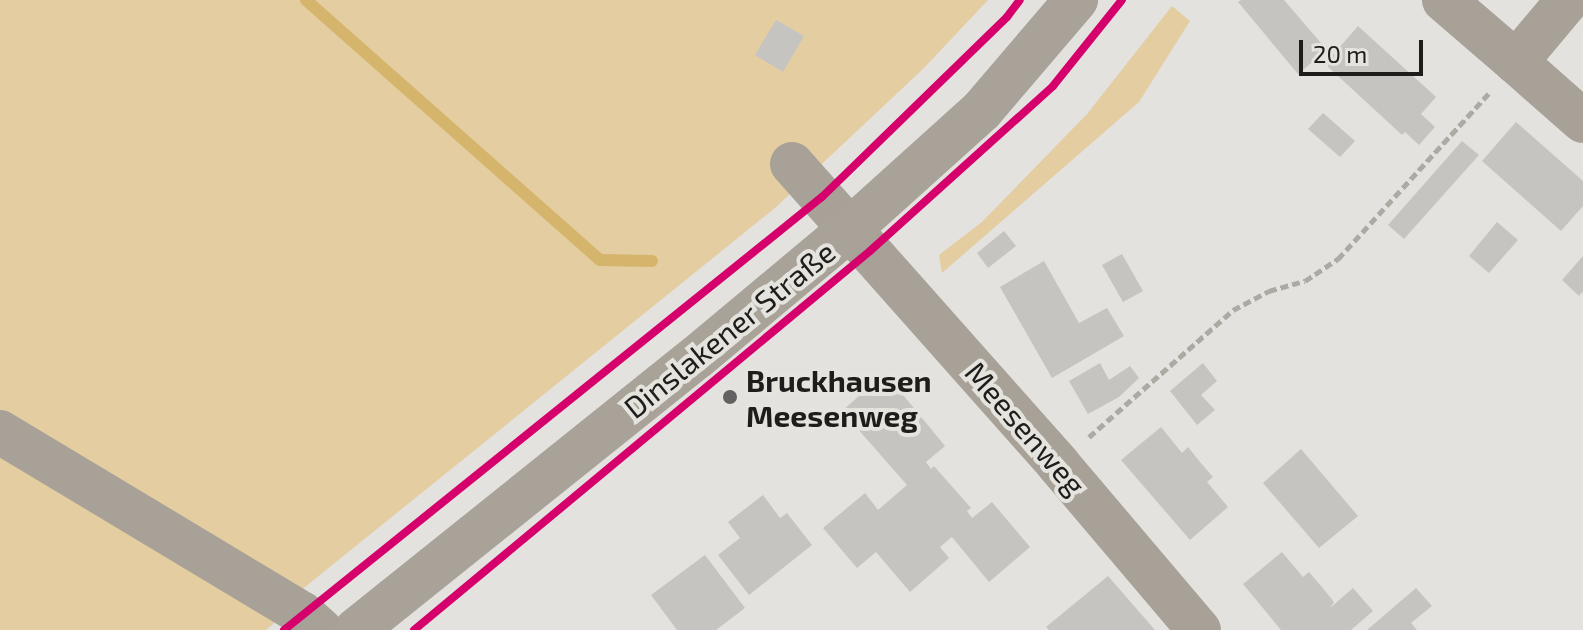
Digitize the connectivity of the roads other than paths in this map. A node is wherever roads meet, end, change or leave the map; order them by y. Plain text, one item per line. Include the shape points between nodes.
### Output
1 (1076, 0) edge
2 (1444, 0) edge
3 (1568, 0) edge
4 (1516, 62) junction
5 (1583, 121) edge
6 (792, 164) dead end
7 (850, 229) junction
8 (0, 432) edge
9 (321, 630) edge
10 (356, 630) edge
11 (1199, 630) edge

1 - 7 main road, Dinslakener Straße via 982,110
2 - 4 street
3 - 4 street
4 - 5 street
6 - 7 street, Meesenweg
7 - 10 main road, Dinslakener Straße
7 - 11 street, Meesenweg
8 - 9 street via 303,614

